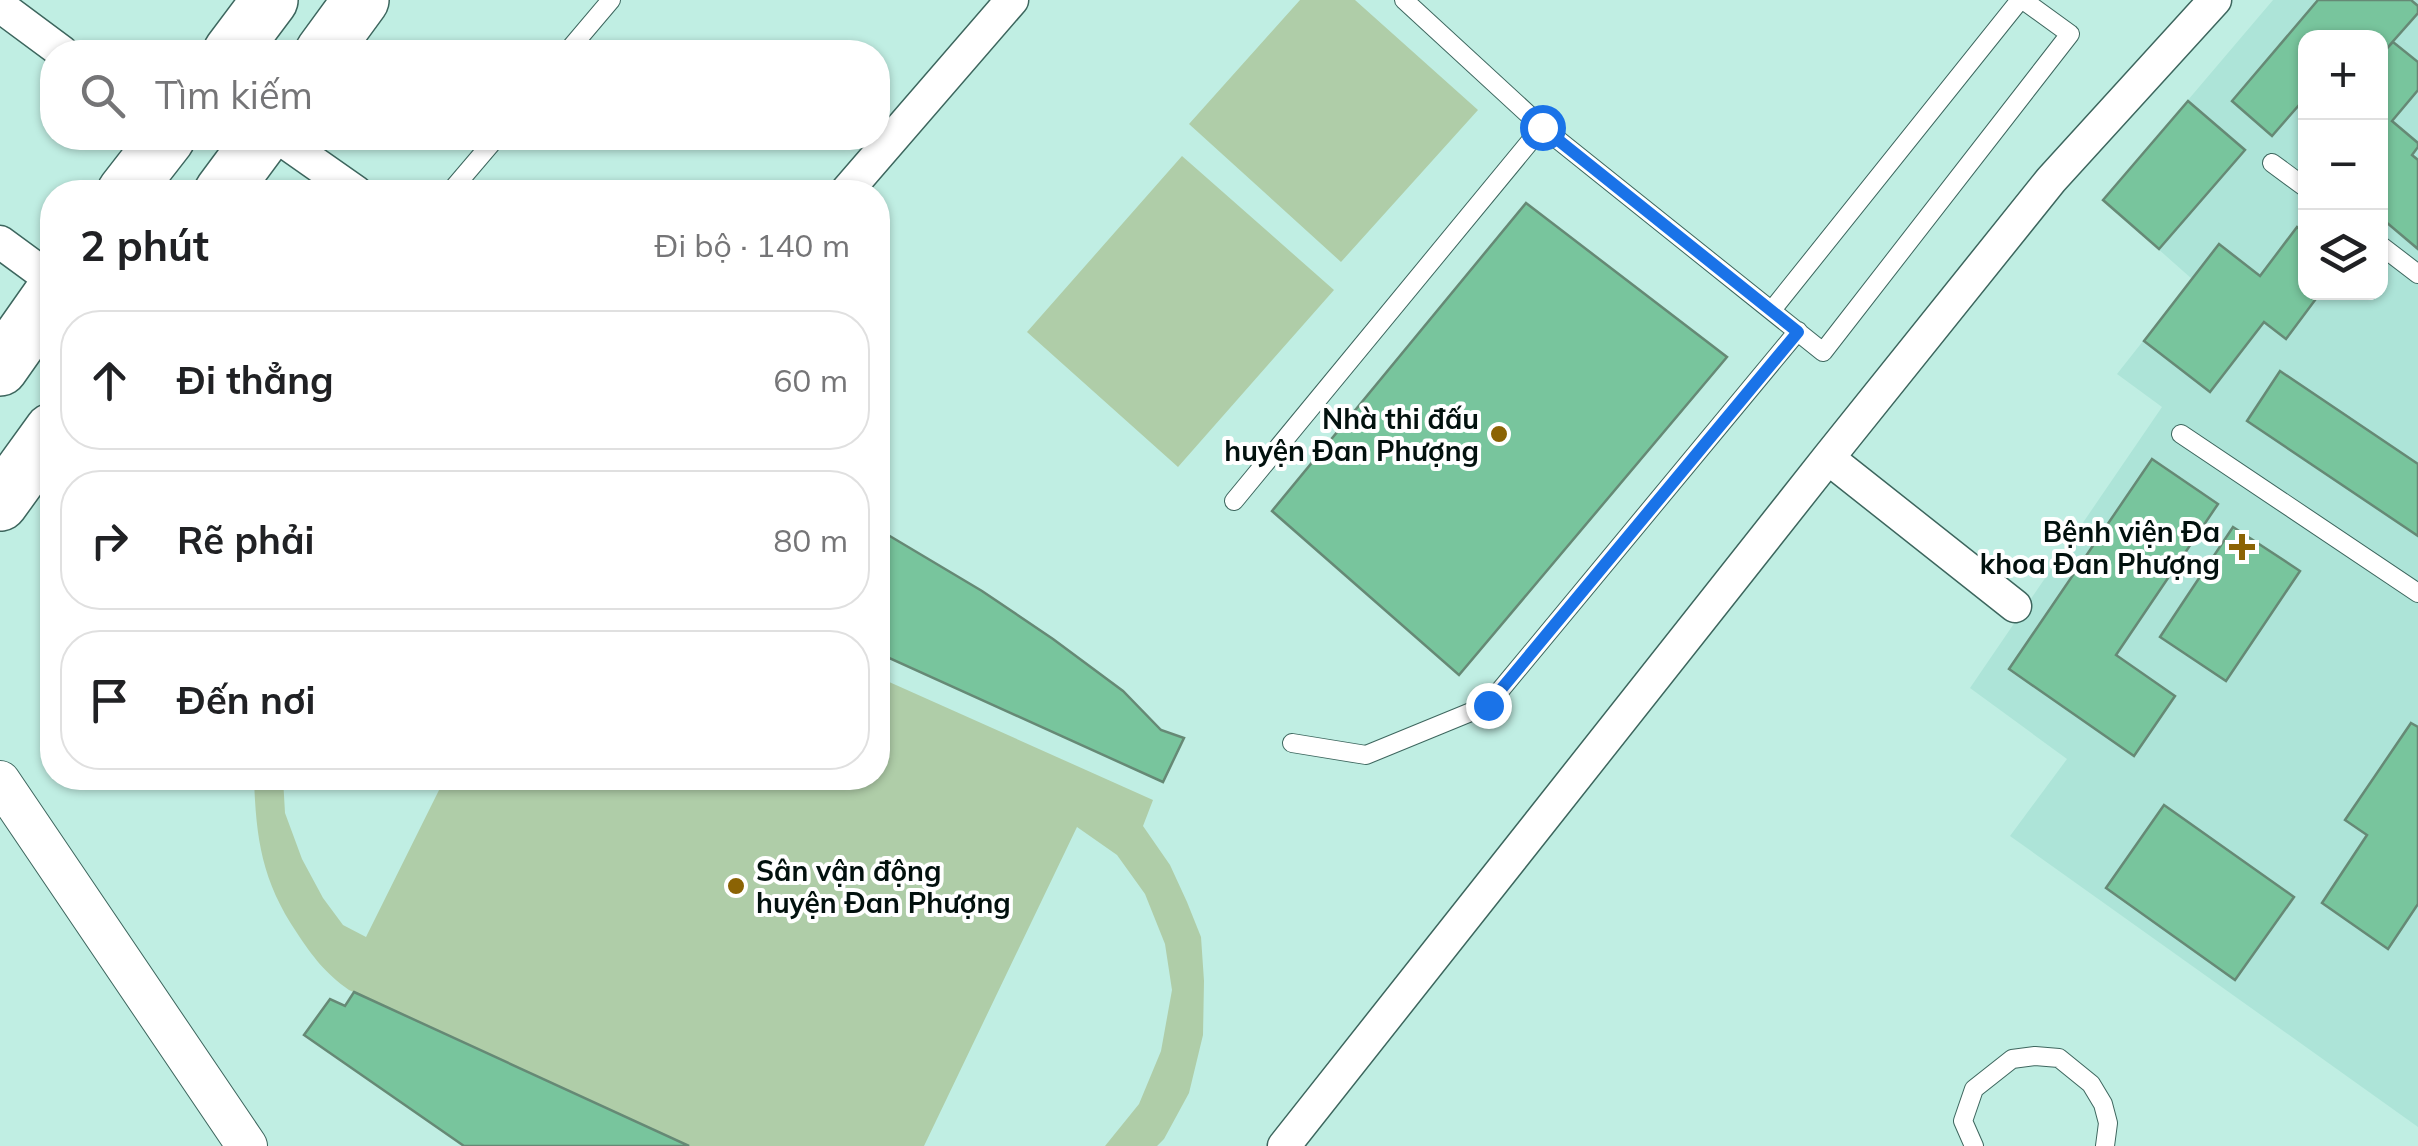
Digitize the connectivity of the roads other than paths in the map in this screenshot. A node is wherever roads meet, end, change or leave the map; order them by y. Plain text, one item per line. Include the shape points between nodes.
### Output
1 (270, 0) edge
2 (362, 0) edge
3 (611, 0) edge
4 (1012, 0) edge
5 (1404, 0) edge
6 (2022, 0) edge
7 (2214, 0) edge
8 (0, 6) edge
9 (46, 40) edge
10 (240, 40) edge
11 (332, 40) edge
12 (577, 40) edge
13 (1542, 127) junction
14 (890, 141) edge
15 (158, 150) edge
16 (253, 150) edge
17 (295, 150) edge
18 (486, 150) edge
19 (882, 150) edge
20 (2272, 163) dead end
21 (134, 180) edge
22 (231, 180) edge
23 (339, 180) edge
24 (460, 180) edge
25 (856, 180) edge
26 (2298, 182) edge
27 (0, 242) edge
28 (2388, 251) edge
29 (40, 271) edge
30 (2418, 274) edge
31 (1772, 310) junction
32 (40, 311) edge
33 (1798, 332) junction
34 (0, 368) edge
35 (2180, 434) dead end
36 (40, 447) edge
37 (1828, 458) junction
38 (1234, 501) dead end
39 (0, 503) edge
40 (2418, 593) edge
41 (2015, 606) dead end
42 (1292, 743) dead end
43 (0, 781) edge
44 (247, 1146) edge
45 (1284, 1146) edge
46 (1974, 1146) edge
47 (2105, 1146) edge

1 - 10 highway
2 - 11 highway
3 - 12 lane
4 - 14 street
5 - 13 lane
6 - 31 lane
6 - 33 lane via 2070,34 1824,352
7 - 37 street via 2051,180
8 - 9 street
13 - 31 lane
13 - 38 lane
15 - 21 highway
16 - 22 highway
17 - 23 street
18 - 24 lane
19 - 25 street
20 - 26 lane
27 - 29 street
28 - 30 lane
31 - 33 lane
32 - 34 highway
33 - 42 lane via 1488,705 1366,754
35 - 40 lane
36 - 39 highway
37 - 41 street
37 - 45 street
43 - 44 street
46 - 47 lane via 1964,1121 1974,1089 2012,1059 2035,1056 2058,1058 2091,1084 2108,1122

